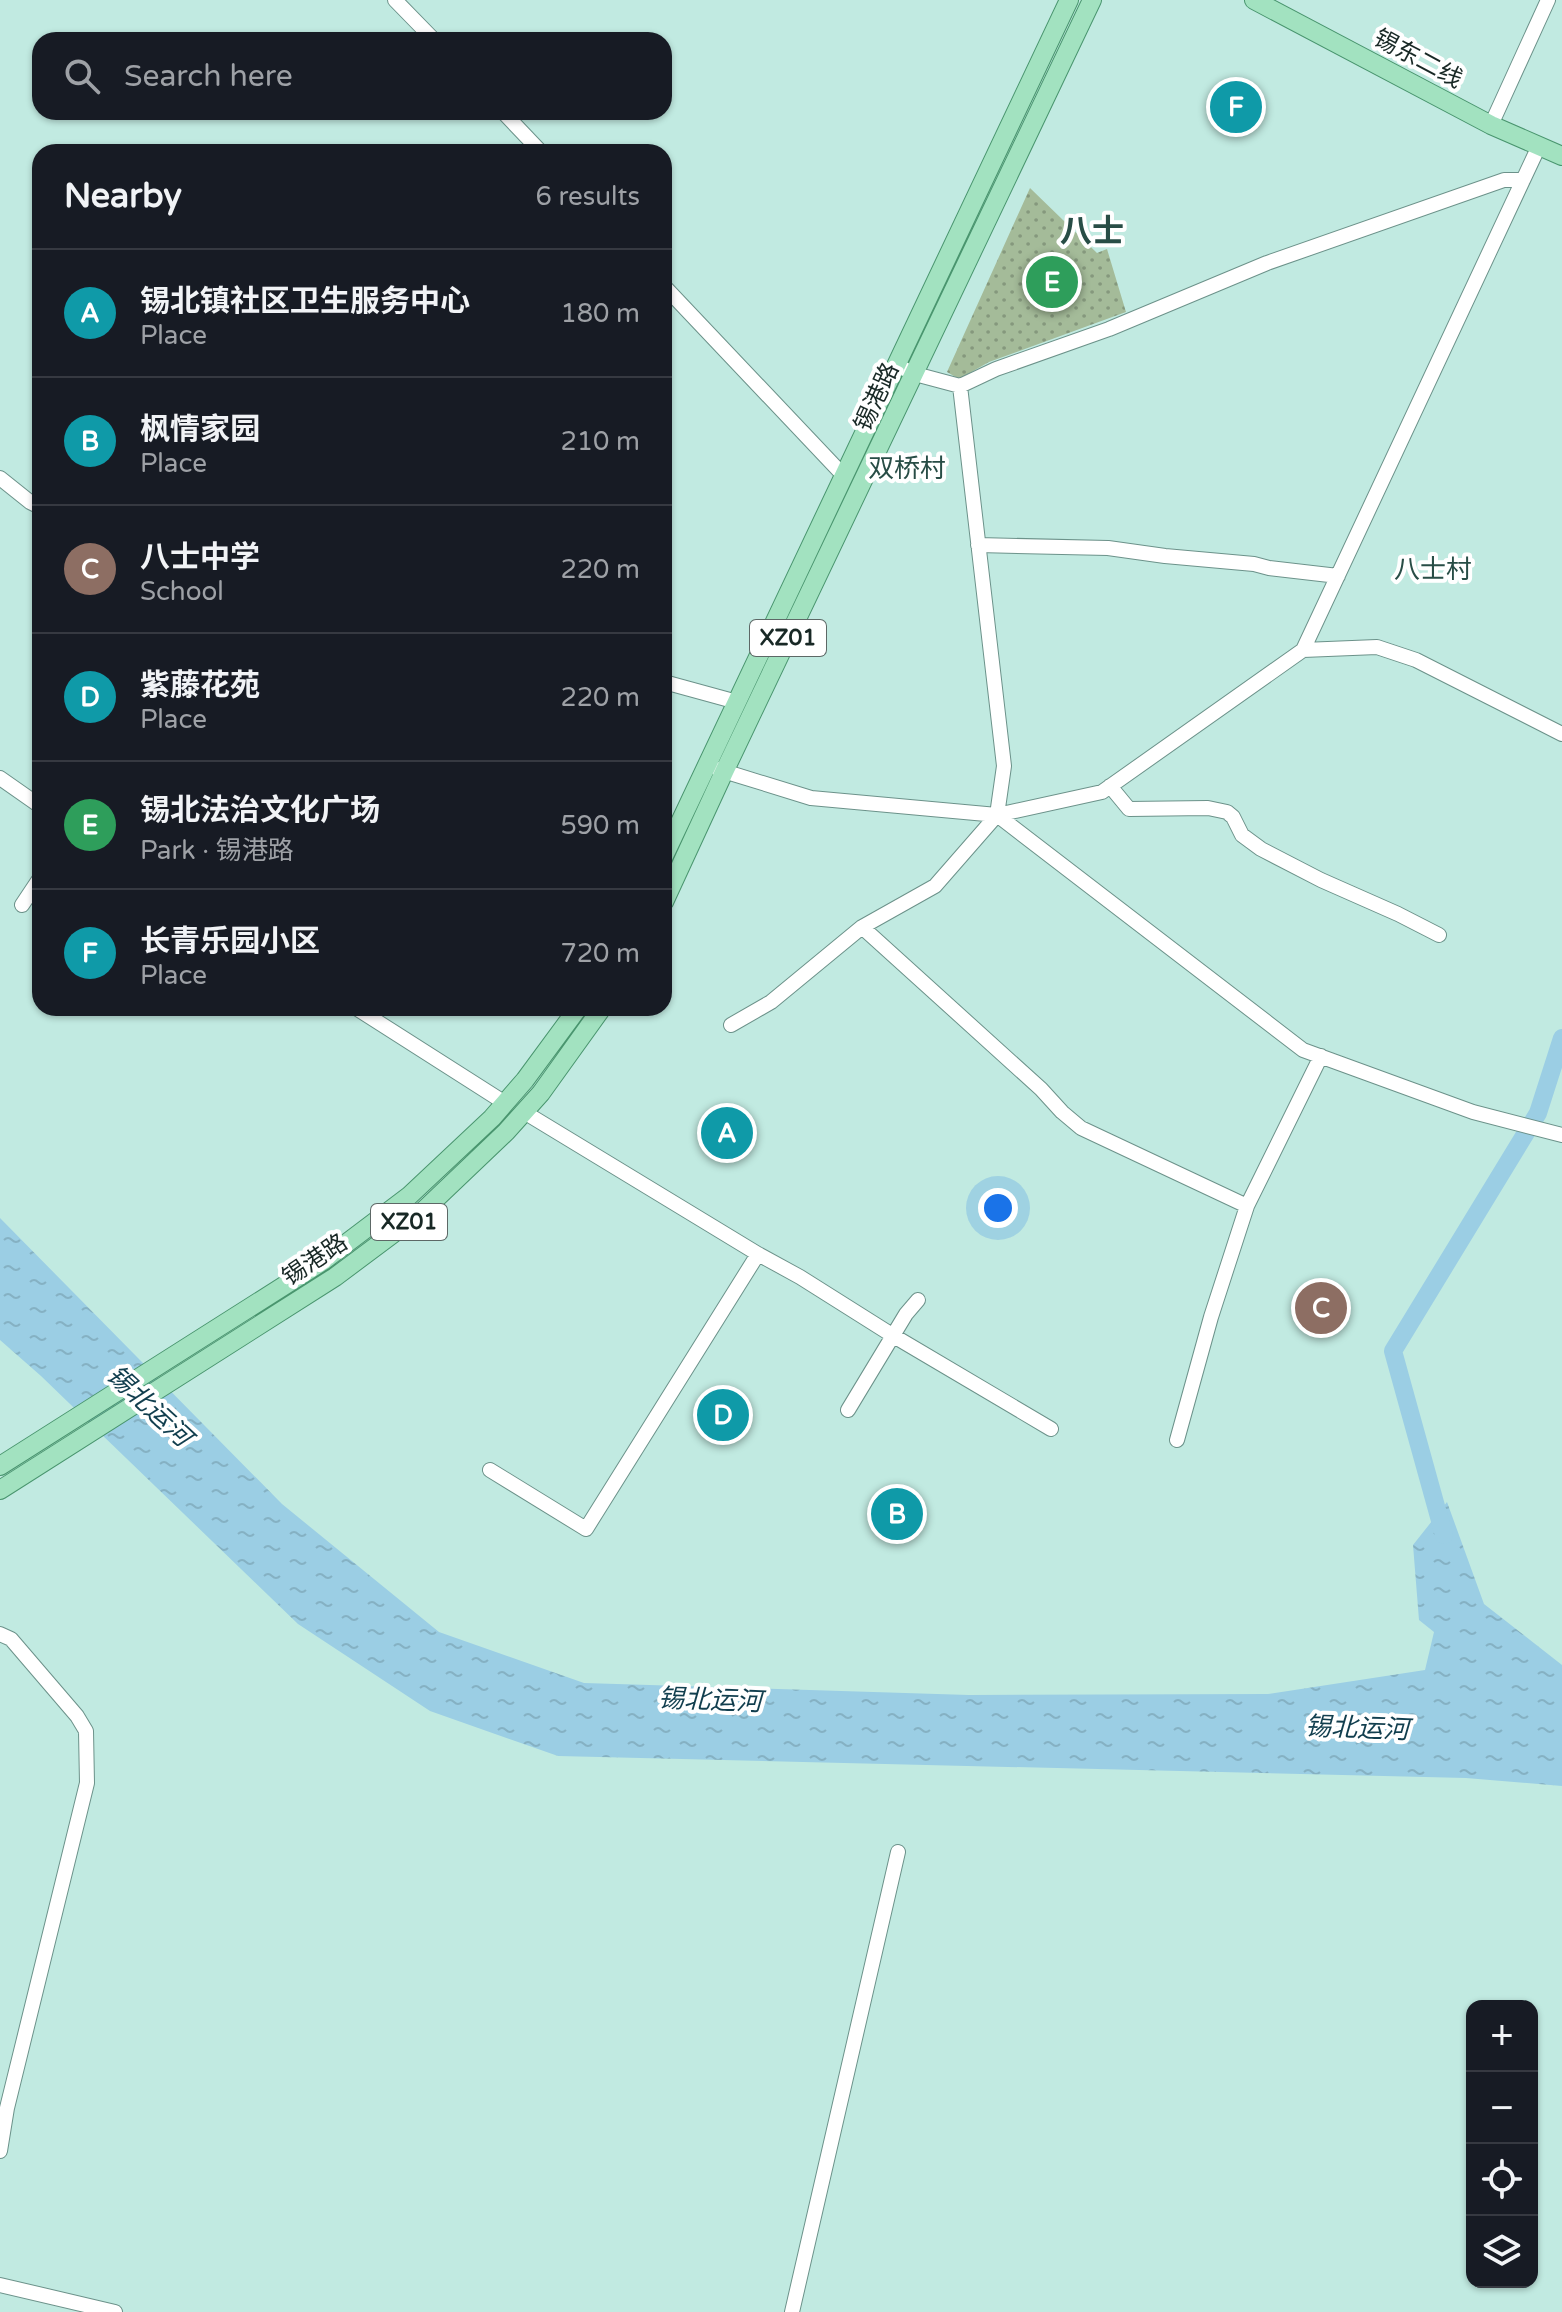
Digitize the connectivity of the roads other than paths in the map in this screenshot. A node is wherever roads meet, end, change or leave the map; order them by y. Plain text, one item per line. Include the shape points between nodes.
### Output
1 (395, 0) edge
2 (418, 0) edge
3 (1069, 0) edge
4 (1092, 0) edge
5 (1254, 0) edge
6 (1548, 0) edge
7 (409, 14) junction
8 (426, 32) edge
9 (511, 120) edge
10 (1491, 125) junction
11 (533, 144) edge
12 (1539, 146) junction
13 (1562, 156) edge
14 (1523, 180) junction
15 (672, 294) edge
16 (896, 365) junction
17 (915, 374) junction
18 (960, 386) junction
19 (844, 476) junction
20 (0, 478) edge
21 (32, 501) edge
22 (978, 545) junction
23 (1338, 576) junction
24 (1303, 650) junction
25 (672, 684) edge
26 (737, 702) junction
27 (1562, 734) edge
28 (715, 768) junction
29 (0, 778) edge
30 (1110, 786) junction
31 (32, 800) edge
32 (997, 815) junction
33 (672, 829) edge
34 (672, 881) edge
35 (32, 890) edge
36 (22, 905) dead end
37 (862, 927) junction
38 (1439, 935) dead end
39 (369, 1016) edge
40 (572, 1016) edge
41 (596, 1016) edge
42 (731, 1025) dead end
43 (1321, 1056) junction
44 (505, 1103) junction
45 (524, 1112) junction
46 (1562, 1135) edge
47 (1247, 1206) junction
48 (758, 1254) junction
49 (918, 1300) dead end
50 (892, 1335) junction
51 (848, 1410) dead end
52 (1051, 1429) dead end
53 (1177, 1440) dead end
54 (0, 1466) edge
55 (490, 1470) dead end
56 (0, 1490) edge
57 (0, 1634) edge
58 (898, 1852) dead end
59 (4, 2107) edge
60 (0, 2151) edge
61 (0, 2285) edge
62 (115, 2312) edge
63 (792, 2312) edge

1 - 7 street
2 - 7 street
3 - 16 main road, 锡港路 / XZ01
4 - 17 main road, 锡港路 / XZ01
5 - 10 main road, 锡东二线
6 - 10 street
7 - 8 street
9 - 11 street
10 - 12 main road, 锡东二线
12 - 13 main road, 锡东二线
12 - 14 street
14 - 18 street via 1504,180 1267,263
14 - 23 street
15 - 19 street
16 - 17 street
16 - 19 main road, 锡港路 / XZ01
17 - 18 street
17 - 28 main road, 锡港路 / XZ01
18 - 22 street
19 - 26 main road, 锡港路 / XZ01
20 - 21 street
22 - 23 street via 1108,548
22 - 32 street via 1004,766
23 - 24 street
24 - 27 street via 1377,647 1416,660
24 - 30 street
25 - 26 street
26 - 28 main road, 锡港路 / XZ01
28 - 32 street via 811,798
28 - 33 main road, 锡港路 / XZ01
28 - 34 main road, 锡港路 / XZ01
29 - 31 street
30 - 32 street
30 - 38 street via 1129,809 1227,812 1242,835 1261,849
32 - 37 street via 935,886
32 - 43 street via 1303,1050
35 - 36 street
37 - 42 street via 771,1002
37 - 47 street via 1081,1128
39 - 44 street
40 - 44 main road, 锡港路 / XZ01
41 - 45 main road, 锡港路 / XZ01
43 - 46 street via 1473,1112
43 - 47 street
44 - 54 main road, 锡港路 / XZ01 via 409,1196 323,1261
45 - 48 street
45 - 56 main road, 锡港路 / XZ01 via 461,1176 335,1277
47 - 53 street
48 - 50 street
48 - 55 street via 586,1529
49 - 50 street
50 - 51 street
50 - 52 street
57 - 59 street via 11,1639 77,1716 86,1731 87,1770
58 - 63 street
59 - 60 street
61 - 62 street

